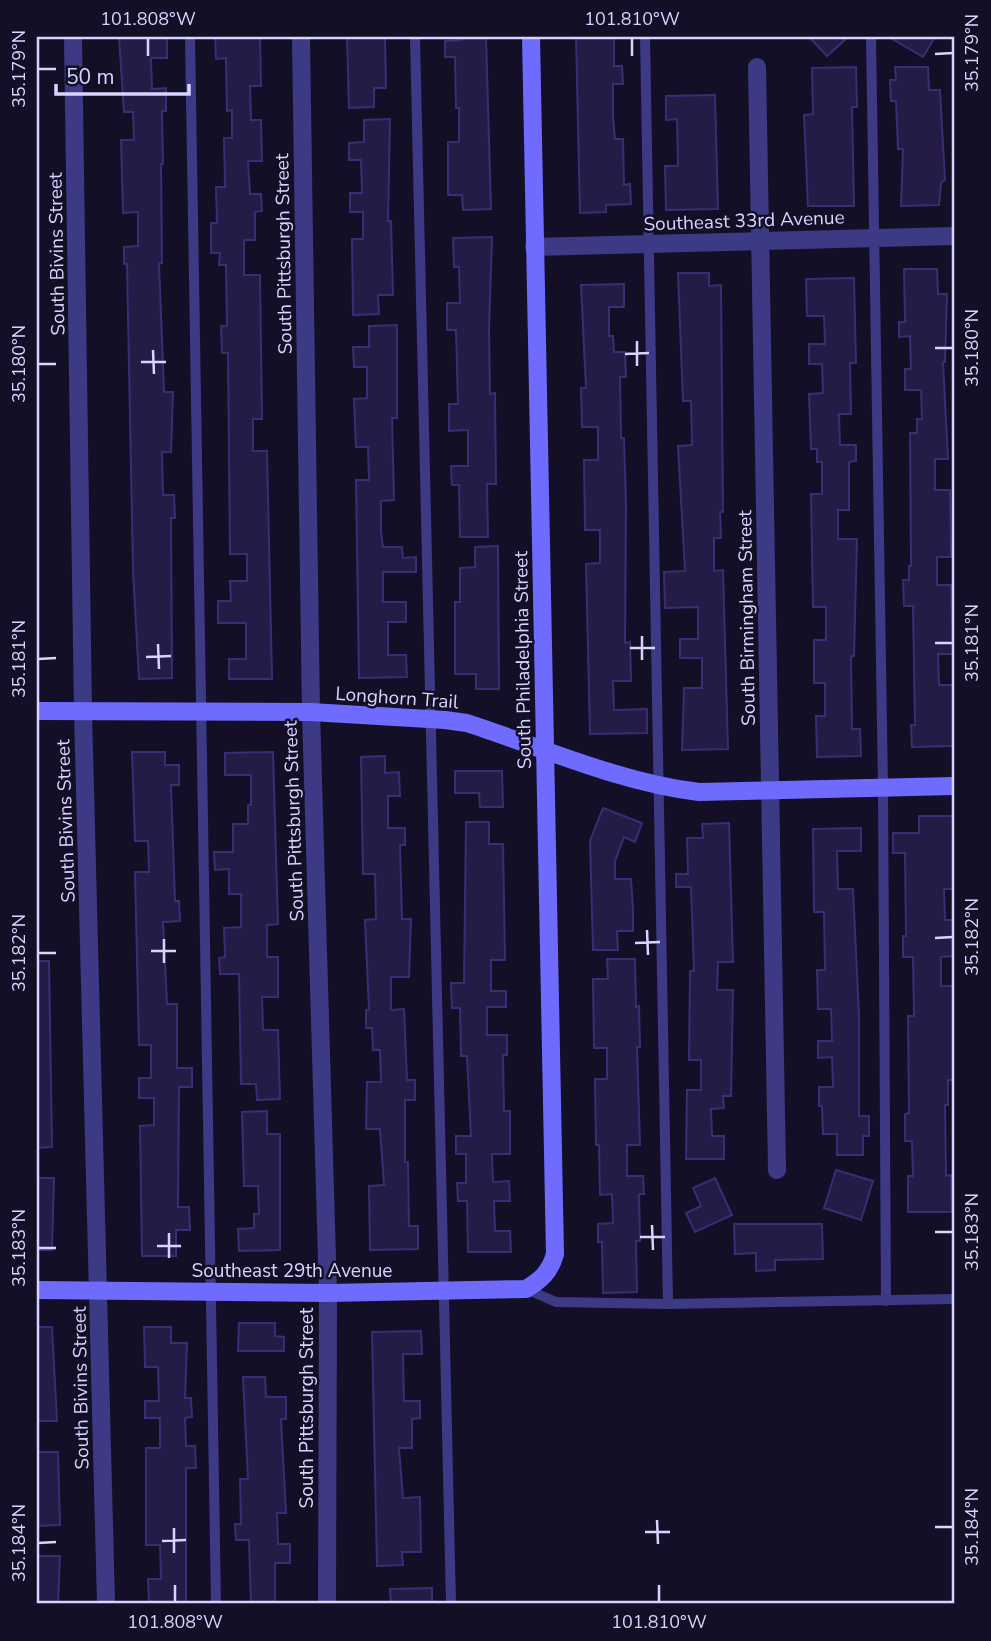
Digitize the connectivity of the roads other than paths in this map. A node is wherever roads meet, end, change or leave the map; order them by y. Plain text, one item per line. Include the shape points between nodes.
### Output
1 (74, 37) edge
2 (190, 37) edge
3 (302, 37) edge
4 (415, 37) edge
5 (531, 37) edge
6 (645, 37) edge
7 (871, 37) edge
8 (757, 66) dead end
9 (954, 236) edge
10 (873, 238) junction
11 (761, 241) junction
12 (649, 244) junction
13 (534, 247) junction
14 (37, 711) edge
15 (83, 712) junction
16 (200, 712) junction
17 (311, 712) junction
18 (430, 719) junction
19 (544, 748) junction
20 (657, 785) junction
21 (954, 786) edge
22 (883, 788) junction
23 (770, 791) junction
24 (777, 1170) dead end
25 (99, 1289) junction
26 (526, 1289) junction
27 (37, 1290) edge
28 (212, 1291) junction
29 (442, 1291) junction
30 (328, 1293) junction
31 (954, 1299) edge
32 (886, 1301) junction
33 (668, 1304) junction
34 (106, 1604) edge
35 (216, 1604) edge
36 (327, 1604) edge
37 (451, 1604) edge

1 - 15 street, South Bivins Street
2 - 16 lane
3 - 17 street, South Pittsburgh Street
4 - 18 lane
5 - 13 street, South Philadelphia Street
6 - 12 lane
7 - 10 lane
8 - 11 street, South Birmingham Street
9 - 10 street, Southeast 33rd Avenue
10 - 11 street, Southeast 33rd Avenue
10 - 22 lane
11 - 12 street, Southeast 33rd Avenue
11 - 23 street, South Birmingham Street
12 - 13 street, Southeast 33rd Avenue
12 - 20 lane
13 - 19 street, South Philadelphia Street
14 - 15 street, Longhorn Trail
15 - 16 street, Longhorn Trail
15 - 25 street, South Bivins Street
16 - 17 street, Longhorn Trail
16 - 28 lane
17 - 18 street, Longhorn Trail
17 - 30 street, South Pittsburgh Street
18 - 19 street, Longhorn Trail via 467,723
18 - 29 lane
19 - 20 street, Longhorn Trail
19 - 26 street, South Philadelphia Street via 555,1254 543,1278
20 - 23 street, Longhorn Trail via 699,792
20 - 33 lane
21 - 22 street, Longhorn Trail
22 - 23 street, Longhorn Trail
22 - 32 lane
23 - 24 street, South Birmingham Street
25 - 27 street, Southeast 29th Avenue
25 - 28 street, Southeast 29th Avenue
25 - 34 street, South Bivins Street
26 - 29 street, Southeast 29th Avenue
26 - 33 lane via 556,1302
28 - 30 street, Southeast 29th Avenue
28 - 35 lane
29 - 30 street, Southeast 29th Avenue
29 - 37 lane
30 - 36 street, South Pittsburgh Street
31 - 32 lane
32 - 33 lane

